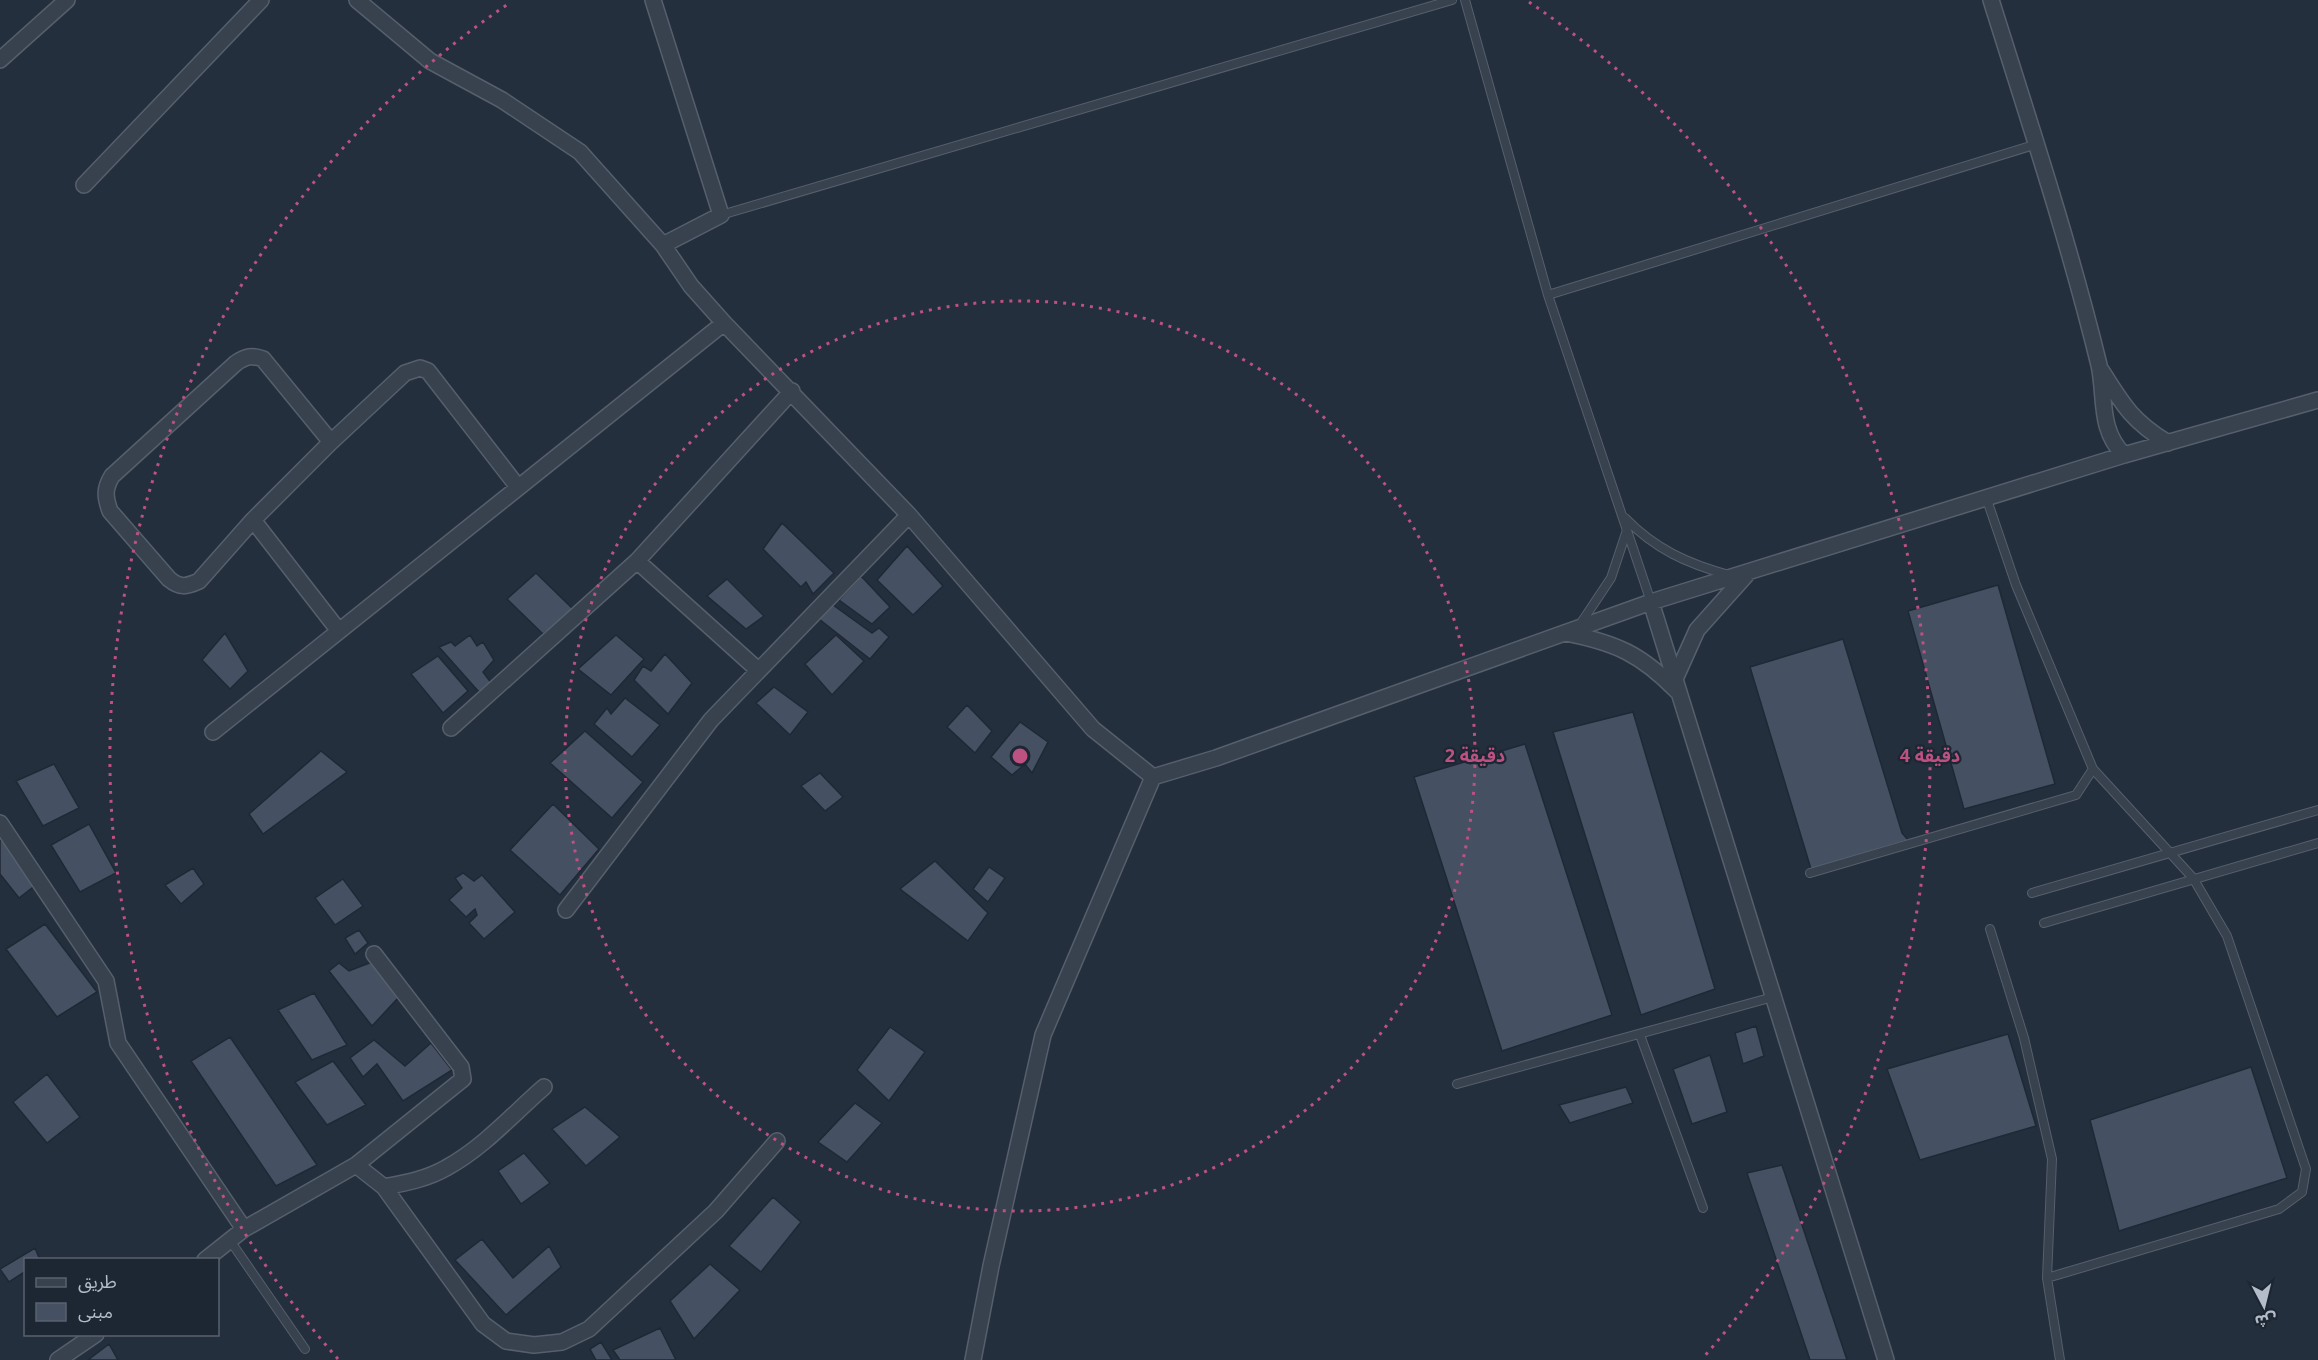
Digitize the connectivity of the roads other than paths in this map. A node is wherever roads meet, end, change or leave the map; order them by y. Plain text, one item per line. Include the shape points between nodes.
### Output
1 (67, 0) edge
2 (261, 0) edge
3 (357, 0) edge
4 (653, 0) edge
5 (1452, 0) edge
6 (1464, 0) edge
7 (1991, 0) edge
8 (0, 60) edge
9 (2037, 144) junction
10 (84, 185) dead end
11 (721, 215) junction
12 (663, 245) junction
13 (1548, 295) junction
14 (724, 323) junction
15 (2099, 368) junction
16 (792, 391) junction
17 (2318, 400) edge
18 (331, 442) junction
19 (2168, 443) junction
20 (2124, 455) junction
21 (518, 487) junction
22 (1986, 497) junction
23 (909, 515) junction
24 (1624, 517) junction
25 (253, 520) junction
26 (1627, 528) junction
27 (637, 561) junction
28 (1742, 575) junction
29 (1651, 602) junction
30 (339, 630) junction
31 (1571, 631) junction
32 (758, 670) junction
33 (1677, 686) junction
34 (451, 728) dead end
35 (213, 732) dead end
36 (2093, 769) junction
37 (1153, 777) junction
38 (2318, 810) edge
39 (0, 823) edge
40 (2318, 843) edge
41 (2169, 852) junction
42 (1810, 873) dead end
43 (2193, 878) junction
44 (2032, 893) dead end
45 (566, 910) dead end
46 (2044, 923) dead end
47 (1990, 929) dead end
48 (374, 954) dead end
49 (1773, 997) junction
50 (1640, 1035) junction
51 (1456, 1084) dead end
52 (544, 1087) dead end
53 (777, 1141) dead end
54 (356, 1166) junction
55 (384, 1187) junction
56 (1703, 1208) dead end
57 (244, 1229) junction
58 (231, 1242) junction
59 (208, 1258) edge
60 (2046, 1278) junction
61 (94, 1336) edge
62 (305, 1349) dead end
63 (58, 1360) edge
64 (973, 1360) edge
65 (1886, 1360) edge
66 (2060, 1360) edge

1 - 8 street
2 - 10 street
3 - 12 street via 430,61 502,100 580,152
4 - 11 street
5 - 11 lane
6 - 13 lane
7 - 9 street
9 - 13 lane
9 - 15 street
11 - 12 street
12 - 14 street via 691,286
13 - 24 lane
14 - 16 street
14 - 21 street
15 - 19 street via 2129,414
15 - 20 street via 2107,428
16 - 23 street
16 - 27 street
17 - 19 street
18 - 21 street via 405,373 420,368 428,371
18 - 25 street
18 - 25 street via 263,359 254,356 236,363 112,476 107,485 111,511 177,585 187,587 199,581
19 - 20 street
20 - 22 street
21 - 30 street
22 - 28 street
22 - 36 lane via 2016,585
23 - 32 street
23 - 37 street via 1093,729
24 - 26 lane
24 - 28 lane via 1678,559
25 - 30 street
26 - 29 lane
26 - 31 lane via 1611,578
27 - 32 street
27 - 34 street
28 - 29 street
28 - 33 street via 1696,630
29 - 31 street
29 - 33 street
30 - 35 street
31 - 33 street via 1636,655
31 - 37 street
32 - 45 street via 711,720
33 - 49 street
36 - 41 lane
36 - 42 lane via 2076,795
37 - 64 street via 1043,1035
38 - 41 lane
39 - 57 street via 106,981 118,1043
40 - 43 lane
41 - 43 lane
41 - 44 lane
43 - 46 lane
43 - 60 lane via 2227,936 2306,1169 2302,1192 2279,1209
47 - 60 lane via 2024,1038 2052,1159
48 - 54 street via 461,1067 463,1079
49 - 50 lane
49 - 65 street
50 - 51 lane
50 - 56 lane
52 - 55 street via 472,1151 446,1168 418,1180
53 - 55 street via 716,1210 614,1306 589,1329 562,1342 534,1345 506,1341 483,1324
54 - 55 street
54 - 57 street
57 - 58 street
58 - 59 street
58 - 62 lane
60 - 66 lane
61 - 63 street

